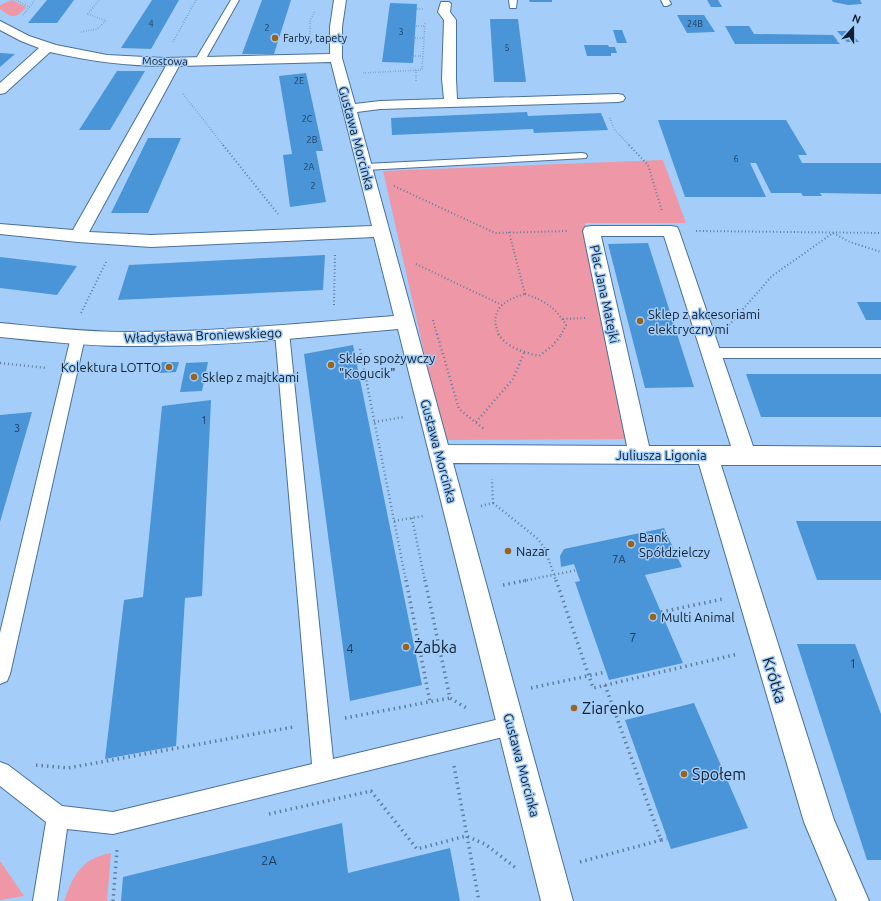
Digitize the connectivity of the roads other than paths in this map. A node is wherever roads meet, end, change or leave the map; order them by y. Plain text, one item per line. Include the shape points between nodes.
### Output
1 (236, 0) edge
2 (340, 0) edge
3 (445, 4) dead end
4 (0, 25) edge
5 (48, 47) junction
6 (336, 58) junction
7 (175, 62) junction
8 (200, 62) junction
9 (0, 90) edge
10 (618, 98) dead end
11 (451, 103) junction
12 (350, 109) junction
13 (582, 156) dead end
14 (365, 167) junction
15 (0, 229) edge
16 (382, 231) junction
17 (78, 236) junction
18 (405, 322) junction
19 (0, 330) edge
20 (282, 332) junction
21 (78, 337) junction
22 (710, 350) junction
23 (881, 353) edge
24 (440, 454) junction
25 (640, 455) junction
26 (707, 455) junction
27 (744, 456) junction
28 (881, 456) edge
29 (0, 674) edge
30 (512, 726) junction
31 (323, 770) junction
32 (0, 773) edge
33 (58, 817) junction
34 (45, 901) edge
35 (558, 901) edge
36 (852, 901) edge

1 - 8 lane via 200,57
2 - 6 street, Gustawa Morcinka via 336,27
3 - 11 street via 444,12 450,20
4 - 5 street, Mostowa via 26,40
5 - 7 street, Mostowa via 105,60
5 - 9 street
6 - 8 street, Mostowa
6 - 12 street, Gustawa Morcinka
7 - 8 street, Mostowa
7 - 17 street
10 - 11 street
11 - 12 street via 380,105
12 - 14 street, Gustawa Morcinka
13 - 14 lane
14 - 16 street, Gustawa Morcinka
15 - 17 street
16 - 17 street via 151,241
16 - 18 street, Gustawa Morcinka
18 - 20 street, Władysława Broniewskiego
18 - 24 street, Gustawa Morcinka
19 - 21 street, Władysława Broniewskiego
20 - 21 street, Władysława Broniewskiego via 144,339
20 - 31 lane
21 - 29 lane
22 - 23 lane
22 - 25 street, Plac Jana Matejki via 671,231 591,231
22 - 27 street
24 - 25 street, Juliusza Ligonia
24 - 30 street, Gustawa Morcinka
25 - 26 street, Juliusza Ligonia
26 - 27 street, Juliusza Ligonia
26 - 36 street, Krótka via 818,822
27 - 28 street, Juliusza Ligonia
30 - 31 lane
30 - 35 street, Gustawa Morcinka
31 - 33 lane via 113,823
32 - 33 lane
33 - 34 lane

